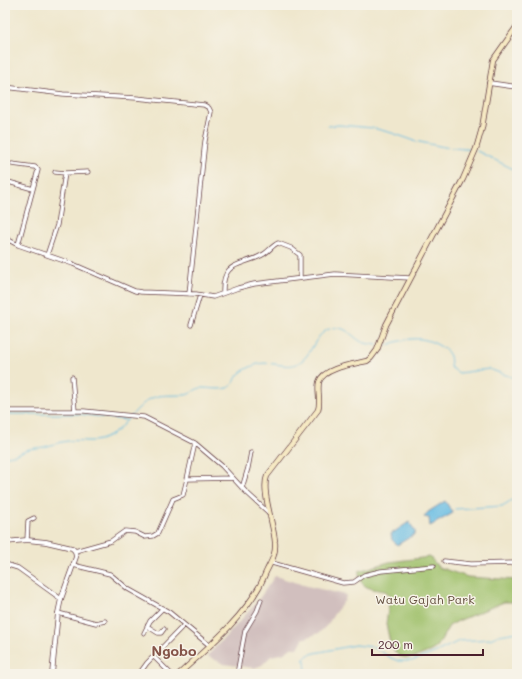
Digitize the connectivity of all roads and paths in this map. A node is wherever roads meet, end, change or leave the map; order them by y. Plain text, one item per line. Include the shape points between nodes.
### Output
1 (517, 26) edge
2 (489, 83) junction
3 (5, 87) edge
4 (517, 87) edge
5 (12, 164) dead end
6 (55, 172) dead end
7 (88, 172) dead end
8 (65, 173) junction
9 (5, 181) edge
10 (33, 189) junction
11 (5, 238) edge
12 (18, 245) junction
13 (47, 255) junction
14 (300, 278) junction
15 (410, 278) junction
16 (223, 293) junction
17 (189, 294) junction
18 (200, 295) junction
19 (191, 325) dead end
20 (72, 377) dead end
21 (5, 411) edge
22 (75, 411) junction
23 (195, 442) junction
24 (251, 452) dead end
25 (233, 478) junction
26 (186, 479) junction
27 (242, 488) junction
28 (270, 513) junction
29 (34, 518) dead end
30 (27, 540) junction
31 (5, 542) edge
32 (75, 551) junction
33 (444, 561) dead end
34 (272, 563) junction
35 (517, 563) edge
36 (5, 564) edge
37 (73, 565) junction
38 (434, 566) dead end
39 (61, 599) junction
40 (261, 600) dead end
41 (162, 608) junction
42 (58, 613) junction
43 (105, 621) dead end
44 (184, 625) junction
45 (147, 626) junction
46 (164, 629) dead end
47 (144, 633) dead end
48 (209, 645) junction
49 (153, 656) junction
50 (52, 674) edge
51 (139, 674) edge
52 (171, 674) edge
53 (179, 674) edge
54 (237, 674) edge

1 - 2 main road via 493,60
2 - 4 street
2 - 15 main road via 482,128 475,151 442,221
3 - 17 street via 204,105 209,108 211,112 205,141
5 - 10 street via 37,167
6 - 8 street
7 - 8 street
8 - 13 street via 57,225
9 - 10 street
10 - 12 street
11 - 12 street
12 - 13 street
13 - 17 street via 135,291
14 - 15 street via 335,274
14 - 16 street via 254,284
14 - 16 street via 300,255 292,248 278,243 262,255 237,264 229,270 223,280
15 - 28 main road via 386,325 378,350 369,360 327,372 321,379 318,410 265,480
16 - 18 street via 213,297
17 - 18 street
18 - 19 street
20 - 22 street
21 - 22 street
22 - 23 street via 140,416
23 - 25 street
23 - 26 street
24 - 27 street
25 - 26 street
25 - 27 street
26 - 32 street via 183,495 173,499 155,535 145,537 126,531 111,541
27 - 28 street
28 - 34 main road via 275,544
29 - 30 street via 28,521
30 - 31 street
30 - 32 street via 72,548
32 - 37 street
33 - 35 street via 471,564
34 - 38 street via 343,583 354,582 364,575 381,571
34 - 48 main road via 250,601
36 - 39 street via 18,568
37 - 39 street
37 - 41 street via 110,574 128,589
39 - 42 street
40 - 54 street via 245,631
41 - 44 street
41 - 45 street
42 - 43 street via 96,623
42 - 50 street
44 - 48 street
44 - 49 street
45 - 46 street via 158,633
45 - 47 street
48 - 53 main road
49 - 51 street
49 - 52 street

